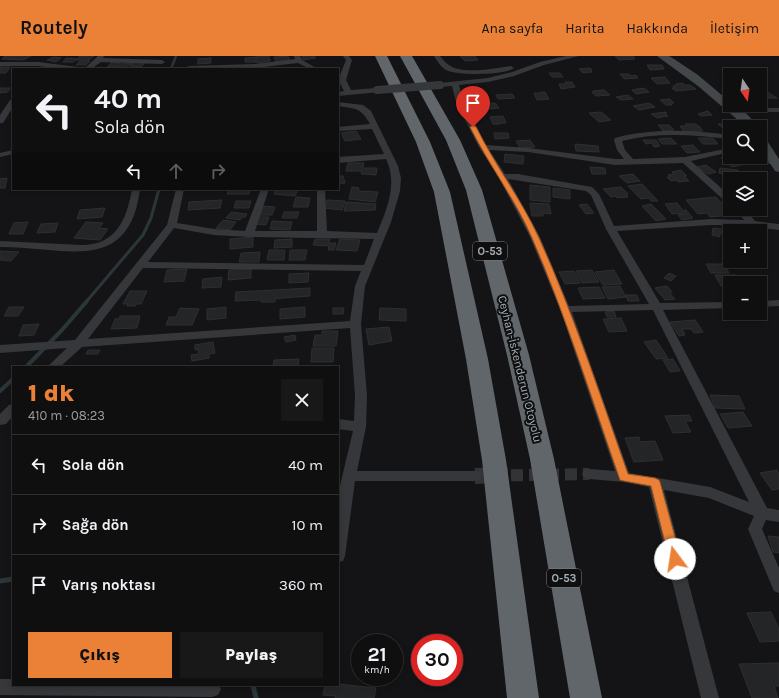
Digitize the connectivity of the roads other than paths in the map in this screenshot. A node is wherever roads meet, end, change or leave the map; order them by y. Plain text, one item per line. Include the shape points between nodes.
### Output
1 (44, 56) edge
2 (346, 56) edge
3 (381, 56) edge
4 (406, 56) edge
5 (438, 56) edge
6 (576, 56) edge
7 (662, 56) edge
8 (100, 58) edge
9 (298, 58) edge
10 (162, 62) edge
11 (0, 64) edge
12 (37, 66) edge
13 (190, 66) edge
14 (65, 68) edge
15 (88, 68) edge
16 (313, 68) edge
17 (524, 70) junction
18 (340, 79) edge
19 (455, 84) junction
20 (348, 93) junction
21 (339, 94) edge
22 (723, 101) edge
23 (12, 103) edge
24 (339, 104) edge
25 (767, 110) edge
26 (779, 110) edge
27 (736, 112) edge
28 (746, 120) edge
29 (0, 121) edge
30 (374, 126) junction
31 (339, 129) edge
32 (723, 137) edge
33 (483, 147) junction
34 (767, 150) edge
35 (12, 152) edge
36 (723, 152) edge
37 (0, 156) edge
38 (389, 156) junction
39 (339, 160) edge
40 (685, 160) junction
41 (767, 161) edge
42 (630, 162) junction
43 (778, 166) edge
44 (502, 176) junction
45 (136, 190) edge
46 (180, 190) edge
47 (265, 190) edge
48 (321, 190) edge
49 (723, 195) edge
50 (746, 216) edge
51 (751, 222) junction
52 (172, 225) junction
53 (779, 228) edge
54 (610, 229) junction
55 (249, 234) junction
56 (322, 234) junction
57 (379, 236) junction
58 (0, 244) edge
59 (142, 265) junction
60 (366, 268) junction
61 (779, 303) edge
62 (767, 304) edge
63 (723, 305) edge
64 (656, 306) junction
65 (565, 309) junction
66 (356, 324) junction
67 (79, 343) junction
68 (0, 349) edge
69 (54, 366) edge
70 (12, 409) edge
71 (1, 421) edge
72 (339, 424) edge
73 (360, 427) junction
74 (588, 474) tunnel mouth
75 (349, 476) junction
76 (475, 476) dead end
77 (624, 477) junction
78 (655, 482) junction
79 (342, 493) edge
80 (762, 513) junction
81 (779, 516) edge
82 (339, 540) edge
83 (779, 586) edge
84 (0, 687) edge
85 (215, 691) edge
86 (522, 698) edge
87 (586, 698) edge
88 (710, 698) edge

1 - 12 street
2 - 18 street via 349,60
3 - 86 highway, O-53 via 423,142 442,192 477,359 492,452
4 - 87 highway, Ceyhan-İskenderun Otoyolu / O-53 via 453,140 474,190 518,355 542,459
5 - 17 street via 447,68 454,70
6 - 17 street via 542,63
7 - 22 street via 675,63
8 - 10 street
8 - 15 street
9 - 13 street via 255,66
9 - 16 street
11 - 12 street
12 - 14 street
17 - 19 street via 488,80
18 - 20 street
19 - 20 street, bridge
19 - 33 street via 460,102
20 - 21 street
23 - 29 street
24 - 30 street via 360,107 368,113
25 - 26 street
27 - 28 street
30 - 31 street
30 - 38 street
32 - 42 street via 686,134 632,136 618,140 621,150
33 - 42 street via 528,150 590,160
33 - 44 street
34 - 43 street
35 - 37 street
36 - 40 street
38 - 39 street
38 - 57 street via 397,178 396,191
40 - 42 street
40 - 49 street
41 - 43 street
44 - 54 street via 589,189 594,194
44 - 65 street via 535,237
45 - 58 street via 128,221 116,237 106,244 84,248
46 - 52 street
47 - 55 street
48 - 56 street
50 - 51 street
51 - 53 street
51 - 54 street
52 - 55 street via 214,232
52 - 59 street
54 - 64 street
55 - 56 street
56 - 57 street
57 - 60 street
59 - 60 street
59 - 67 street
60 - 66 street via 360,286
61 - 62 street
63 - 64 street
64 - 65 street
64 - 80 street
65 - 77 street
66 - 67 street
66 - 73 street via 361,396
67 - 68 street
67 - 69 street
70 - 71 street
72 - 73 street
73 - 75 street
74 - 77 street
75 - 76 street
75 - 79 street
77 - 78 street
78 - 80 street via 710,492
78 - 88 street
79 - 82 street
80 - 81 street
80 - 83 street via 755,529
84 - 85 street

